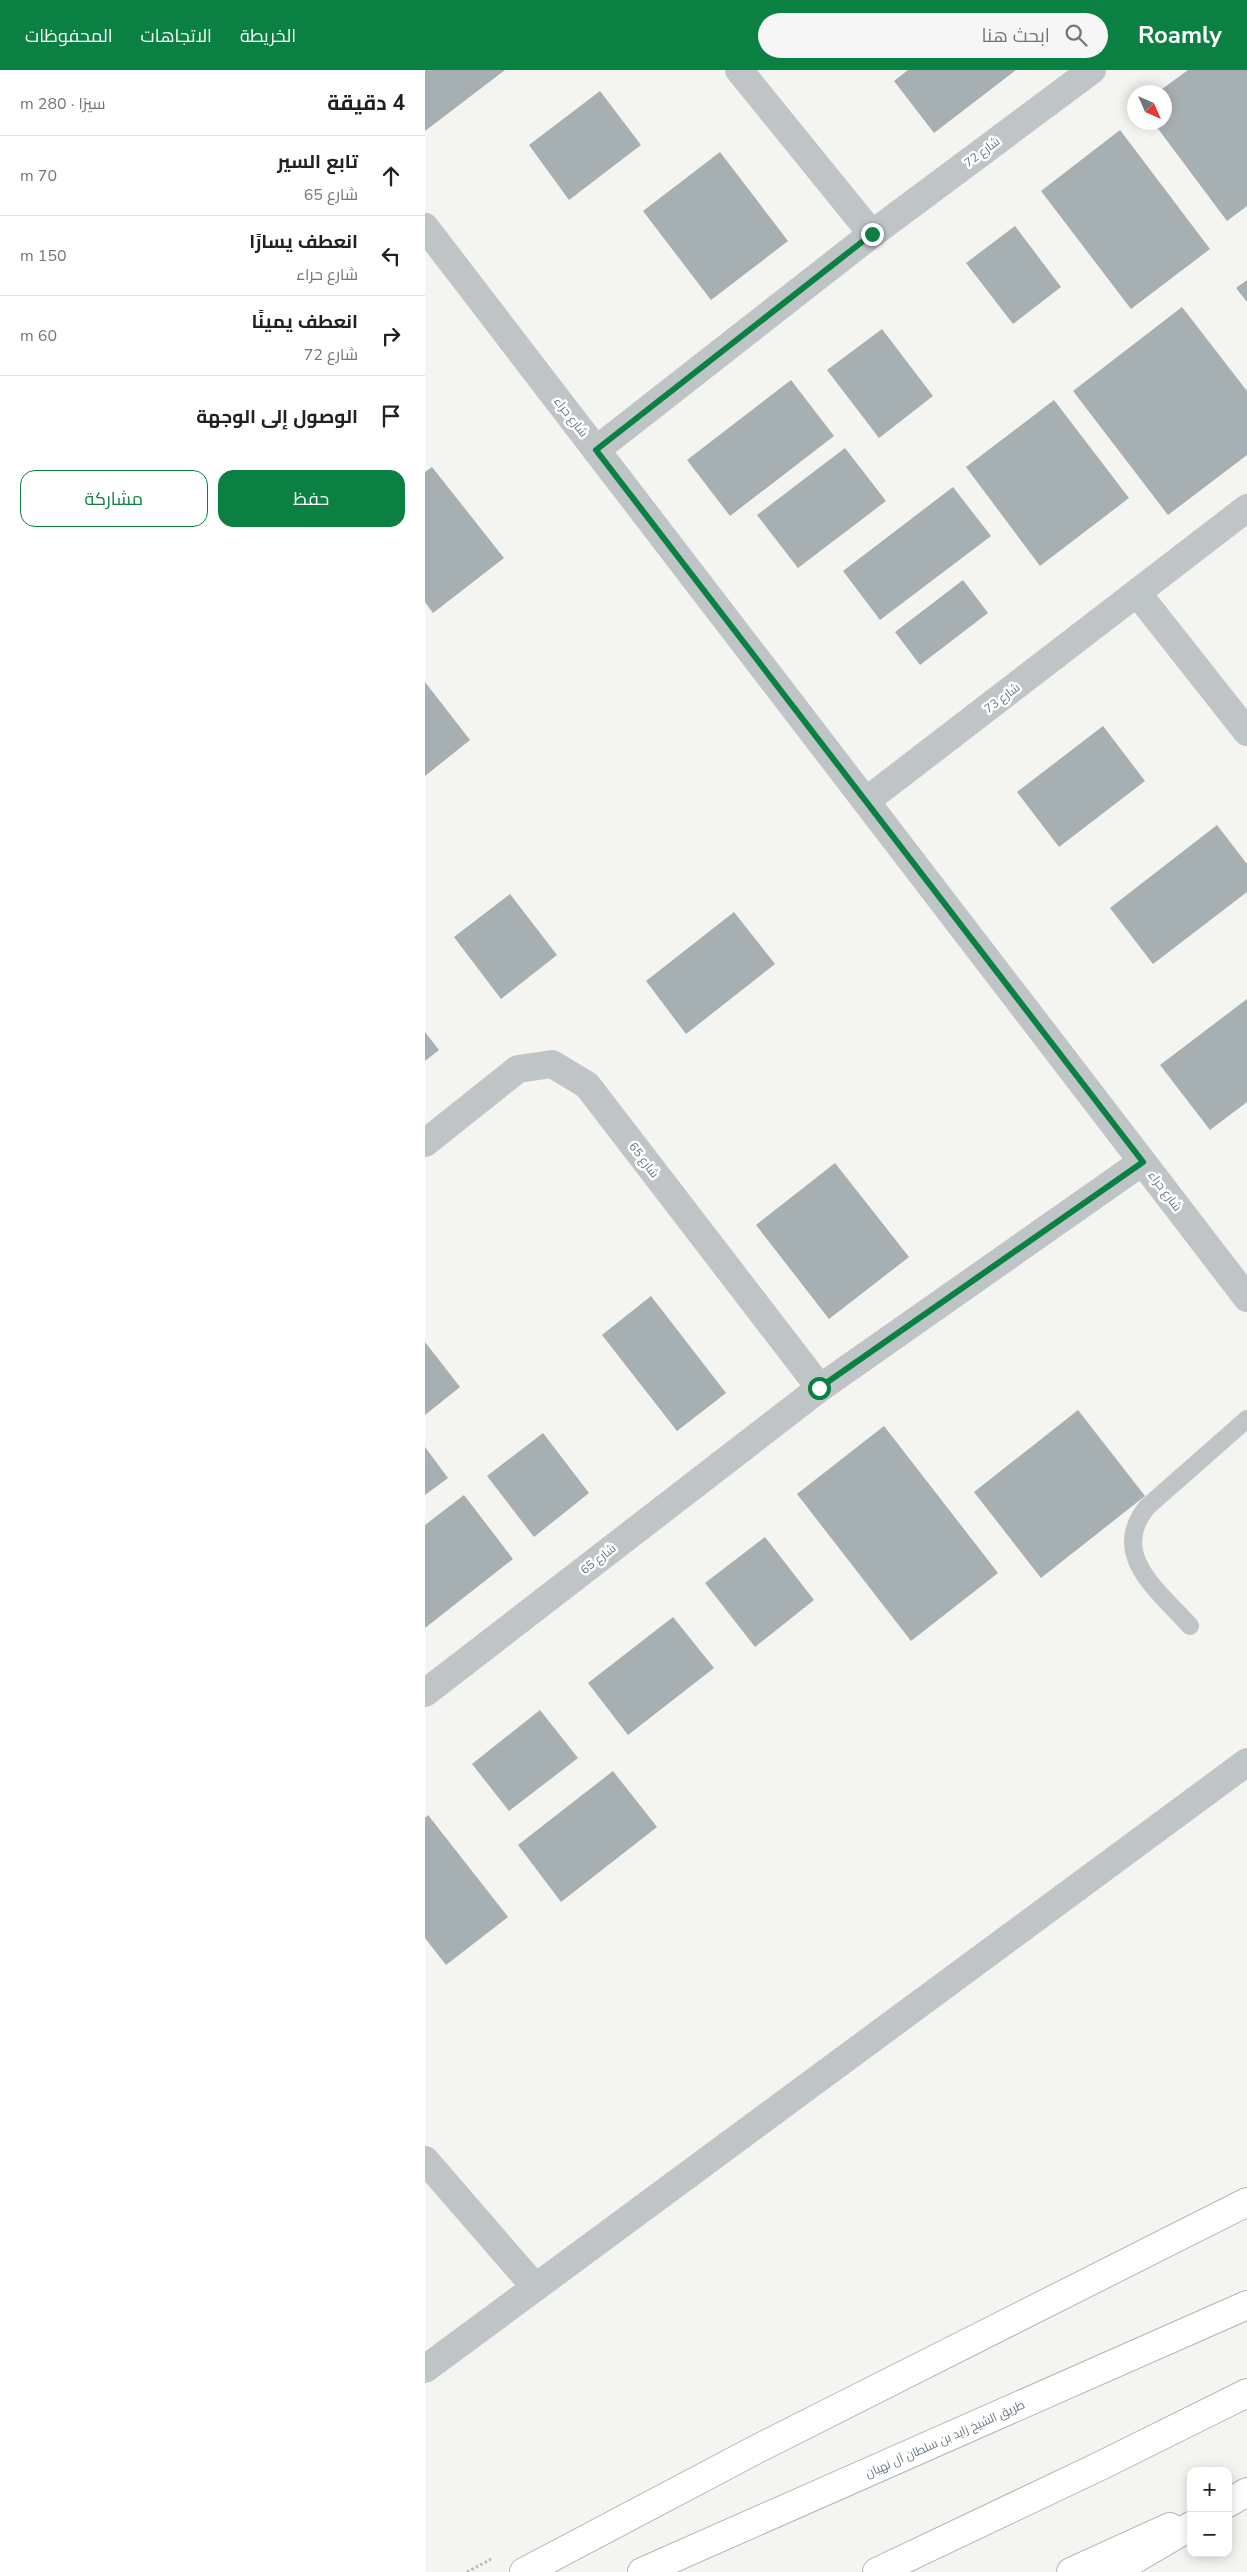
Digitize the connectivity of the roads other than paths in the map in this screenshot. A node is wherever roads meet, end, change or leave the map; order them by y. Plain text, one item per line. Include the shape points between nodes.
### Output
1 (739, 70) edge
2 (1092, 70) edge
3 (425, 227) edge
4 (872, 234) junction
5 (596, 450) junction
6 (1247, 508) edge
7 (1138, 594) junction
8 (1247, 732) edge
9 (866, 801) junction
10 (425, 1143) edge
11 (1143, 1162) junction
12 (1247, 1298) edge
13 (819, 1388) junction
14 (1247, 1419) edge
15 (1191, 1626) dead end
16 (425, 1693) edge
17 (1247, 1762) edge
18 (425, 2160) edge
19 (1247, 2202) edge
20 (535, 2287) junction
21 (1247, 2305) edge
22 (425, 2369) edge
23 (1247, 2393) edge
24 (1247, 2492) edge
25 (1232, 2500) edge
26 (1187, 2519) edge
27 (1187, 2528) edge
28 (524, 2572) edge
29 (643, 2572) edge
30 (877, 2572) edge
31 (1071, 2572) edge
32 (1113, 2572) edge

1 - 4 street
2 - 4 street, شارع 72
3 - 5 street, شارع حراء
4 - 5 street, شارع 72
5 - 9 street, شارع حراء
6 - 7 street, شارع 73
7 - 8 street
7 - 9 street, شارع 73
9 - 11 street, شارع حراء
10 - 13 street, شارع 65 via 518,1069 552,1064 587,1085
11 - 12 street, شارع حراء
11 - 13 street, شارع 65
13 - 16 street, شارع 65
14 - 15 lane via 1147,1508 1133,1530 1134,1557 1140,1569
17 - 20 street
18 - 20 street
19 - 28 main road via 759,2448
20 - 22 street
21 - 29 main road, طريق الشيخ زايد بن سلطان آل نهيان
23 - 30 main road
24 - 25 main road
26 - 31 main road
27 - 32 main road

